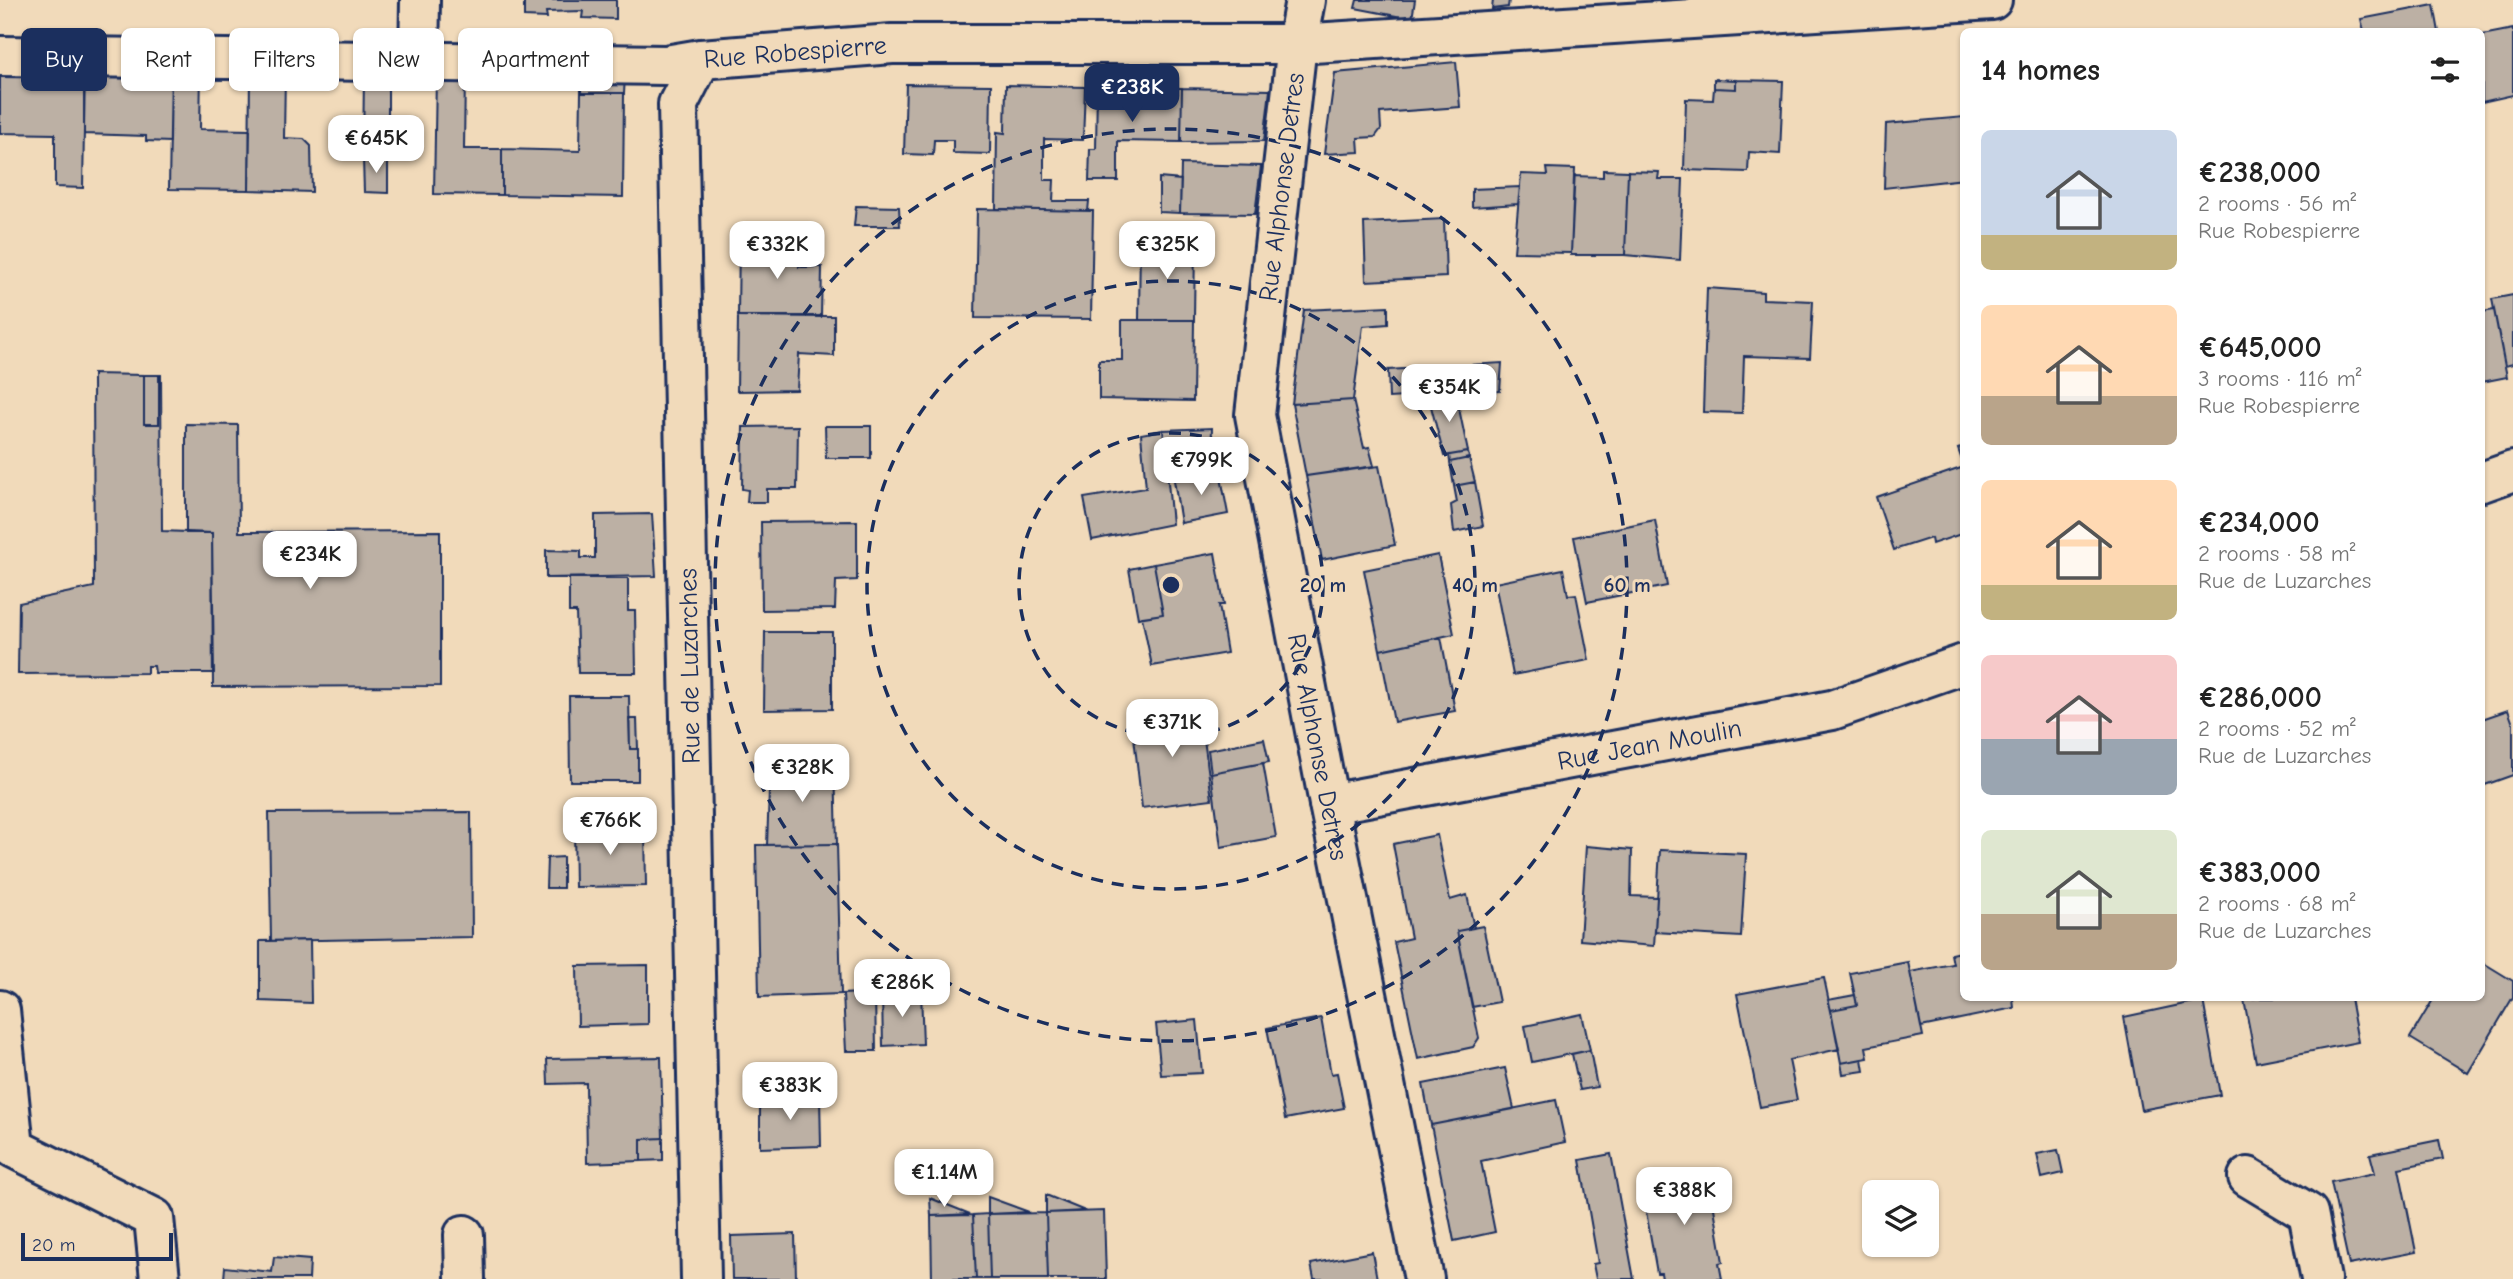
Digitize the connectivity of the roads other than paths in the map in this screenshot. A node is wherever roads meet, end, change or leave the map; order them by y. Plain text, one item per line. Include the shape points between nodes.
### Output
1 (420, 0) edge
2 (1305, 0) edge
3 (1992, 0) edge
4 (420, 28) edge
5 (1297, 44) junction
6 (0, 56) edge
7 (701, 59) junction
8 (353, 60) edge
9 (444, 61) edge
10 (2513, 471) edge
11 (2485, 481) edge
12 (1960, 665) edge
13 (1329, 804) junction
14 (0, 1010) edge
15 (2248, 1177) dead end
16 (464, 1235) dead end
17 (160, 1279) edge
18 (465, 1279) edge
19 (701, 1279) edge
20 (1424, 1279) edge
21 (2321, 1279) edge

1 - 4 street
2 - 5 street, Rue Alphonse Detres
3 - 5 street, Rue Robespierre
5 - 7 street, Rue Robespierre via 892,44
5 - 13 street, Rue Alphonse Detres via 1255,415
6 - 8 street, Rue Robespierre
7 - 9 street, Rue Robespierre via 666,65
7 - 19 street, Rue de Luzarches via 678,104
10 - 11 street
12 - 13 street, Rue Jean Moulin via 1832,710
13 - 20 street, Rue Alphonse Detres
14 - 17 street via 14,1148 154,1217
15 - 21 street via 2308,1213
16 - 18 street

